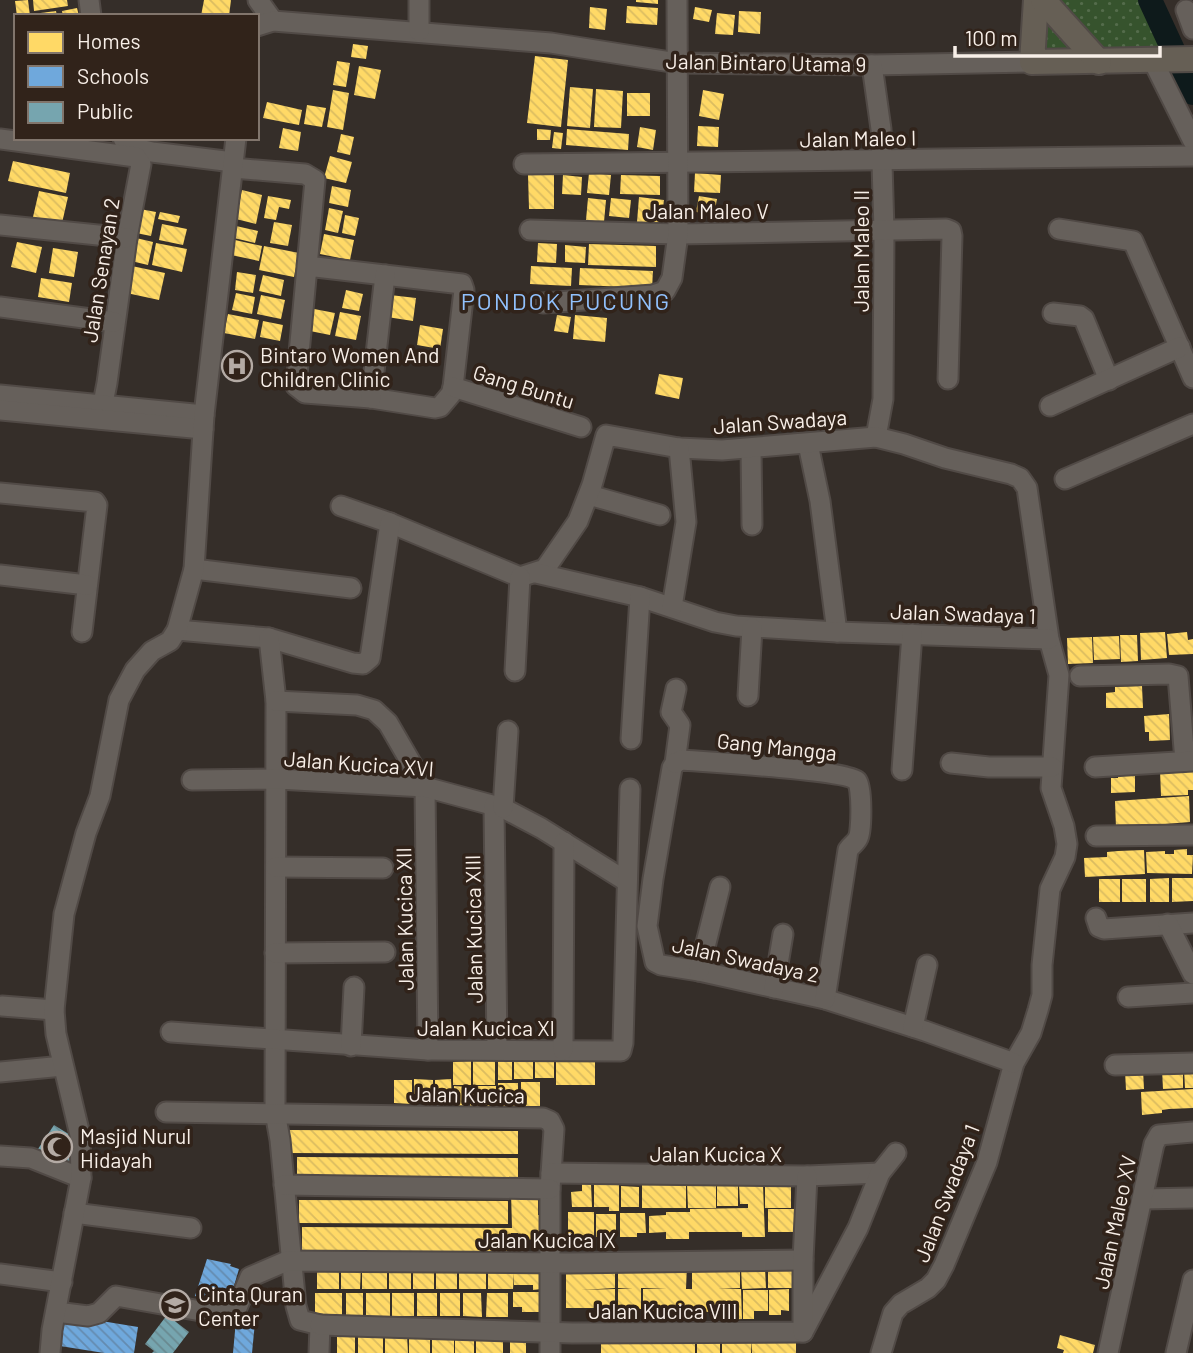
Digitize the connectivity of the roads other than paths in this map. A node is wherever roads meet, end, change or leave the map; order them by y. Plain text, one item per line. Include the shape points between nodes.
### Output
1 (258, 0) edge
2 (419, 0) edge
3 (677, 0) edge
4 (1036, 0) edge
5 (1043, 0) edge
6 (262, 21) edge
7 (419, 31) junction
8 (1192, 59) edge
9 (1157, 60) junction
10 (1032, 62) junction
11 (1100, 62) junction
12 (677, 63) junction
13 (872, 65) junction
14 (0, 139) edge
15 (124, 140) edge
16 (236, 140) edge
17 (1193, 141) edge
18 (1193, 156) edge
19 (882, 160) junction
20 (679, 163) junction
21 (524, 164) dead end
22 (233, 165) junction
23 (0, 225) edge
24 (1059, 229) dead end
25 (530, 230) dead end
26 (884, 231) junction
27 (678, 234) junction
28 (127, 238) junction
29 (307, 266) junction
30 (385, 275) junction
31 (543, 303) dead end
32 (0, 307) edge
33 (1053, 313) dead end
34 (114, 322) junction
35 (1180, 347) junction
36 (1193, 377) edge
37 (948, 379) dead end
38 (1109, 380) junction
39 (453, 387) junction
40 (0, 395) edge
41 (371, 398) junction
42 (1050, 405) dead end
43 (0, 410) edge
44 (104, 412) junction
45 (203, 422) junction
46 (1193, 424) edge
47 (582, 427) dead end
48 (876, 437) junction
49 (808, 444) junction
50 (679, 448) junction
51 (751, 449) junction
52 (1065, 479) dead end
53 (0, 493) edge
54 (589, 495) junction
55 (341, 506) dead end
56 (660, 515) dead end
57 (390, 523) junction
58 (752, 525) dead end
59 (194, 569) junction
60 (0, 575) edge
61 (528, 575) junction
62 (87, 584) junction
63 (351, 588) dead end
64 (640, 597) junction
65 (672, 607) junction
66 (752, 628) junction
67 (177, 630) junction
68 (82, 632) dead end
69 (837, 632) junction
70 (912, 634) junction
71 (269, 638) junction
72 (1049, 639) junction
73 (515, 671) dead end
74 (1080, 676) dead end
75 (676, 689) dead end
76 (748, 696) dead end
77 (276, 701) junction
78 (508, 731) dead end
79 (631, 739) dead end
80 (1189, 761) edge
81 (675, 762) junction
82 (951, 763) dead end
83 (1052, 767) junction
84 (1095, 767) dead end
85 (902, 770) dead end
86 (277, 779) junction
87 (192, 780) dead end
88 (425, 787) junction
89 (629, 789) dead end
90 (499, 807) junction
91 (1193, 835) edge
92 (1096, 836) dead end
93 (564, 842) junction
94 (276, 867) junction
95 (383, 869) dead end
96 (625, 881) junction
97 (720, 887) dead end
98 (1096, 918) dead end
99 (1193, 923) edge
100 (1168, 924) junction
101 (783, 934) dead end
102 (385, 952) dead end
103 (275, 953) junction
104 (927, 965) dead end
105 (699, 971) junction
106 (1193, 974) edge
107 (354, 987) dead end
108 (774, 988) junction
109 (1193, 993) edge
110 (1128, 997) dead end
111 (825, 999) junction
112 (2, 1006) dead end
113 (54, 1010) junction
114 (913, 1027) junction
115 (171, 1032) dead end
116 (273, 1040) junction
117 (351, 1046) junction
118 (497, 1050) junction
119 (563, 1050) junction
120 (428, 1051) junction
121 (1014, 1063) junction
122 (1193, 1063) edge
123 (1115, 1065) dead end
124 (63, 1066) junction
125 (0, 1072) edge
126 (166, 1112) dead end
127 (275, 1112) junction
128 (1193, 1132) edge
129 (896, 1153) dead end
130 (0, 1156) edge
131 (880, 1173) junction
132 (807, 1176) junction
133 (81, 1178) junction
134 (550, 1181) junction
135 (284, 1185) junction
136 (1193, 1198) edge
137 (1143, 1199) junction
138 (74, 1213) junction
139 (191, 1228) dead end
140 (803, 1260) junction
141 (292, 1261) junction
142 (551, 1262) junction
143 (0, 1274) edge
144 (1193, 1280) edge
145 (62, 1282) junction
146 (56, 1312) junction
147 (320, 1325) junction
148 (803, 1332) junction
149 (550, 1333) junction
150 (50, 1353) edge
151 (319, 1353) edge
152 (550, 1353) edge
153 (881, 1353) edge
154 (1108, 1353) edge
155 (1176, 1353) edge

1 - 6 street
2 - 7 street
3 - 12 street
4 - 10 main road
5 - 11 main road
6 - 7 street, Jalan Bintaro Utama 9
7 - 12 street, Jalan Bintaro Utama 9 via 551,43
8 - 9 main road, Jalan Bintaro Utama 9
9 - 11 main road, Jalan Bintaro Utama 9
9 - 17 street
10 - 11 main road, Jalan Bintaro Utama 9
10 - 13 street, Jalan Bintaro Utama 9
12 - 13 street, Jalan Bintaro Utama 9
12 - 20 street
13 - 19 street, Jalan Maleo II
14 - 28 street, Jalan Senayan 2 via 136,157 141,164
15 - 22 street via 127,146 152,152
16 - 22 street
18 - 19 street, Jalan Maleo I
19 - 20 street, Jalan Maleo I
19 - 26 street, Jalan Maleo II
20 - 21 street, Jalan Maleo I
20 - 27 street
22 - 29 street via 305,174 315,180
22 - 45 street
23 - 28 street
24 - 35 street via 1133,241
25 - 27 street, Jalan Maleo V
26 - 27 street, Jalan Maleo V
26 - 37 street, Jalan Maleo V via 951,231
26 - 48 street, Jalan Maleo II via 883,399
27 - 31 street via 672,278 665,291
28 - 34 street, Jalan Senayan 2
29 - 30 street
29 - 41 street via 296,386 305,393
30 - 39 street via 462,284
30 - 41 street
32 - 34 street
33 - 38 street via 1084,319
34 - 44 street, Jalan Senayan 2
35 - 36 street
35 - 38 street
38 - 42 street
39 - 41 street via 444,403 435,408
39 - 47 street, Gang Buntu
40 - 44 street
43 - 44 street
44 - 45 street
45 - 59 street
46 - 52 street
48 - 49 street, Jalan Swadaya
48 - 72 street, Jalan Swadaya via 1020,478 1030,503
49 - 51 street, Jalan Swadaya
49 - 69 street
50 - 51 street, Jalan Swadaya
50 - 54 street, Jalan Swadaya via 606,435
50 - 65 street via 686,522
51 - 58 street
53 - 62 street via 95,502
54 - 56 street
54 - 61 street, Jalan Swadaya via 579,521 545,569
55 - 57 street
57 - 61 street
57 - 71 street via 370,658 363,664 353,663
59 - 63 street
59 - 67 street
60 - 62 street
61 - 64 street, Jalan Swadaya 1
61 - 73 street
62 - 68 street
64 - 65 street, Jalan Swadaya 1
64 - 79 street
65 - 66 street, Jalan Swadaya 1 via 715,622
66 - 69 street, Jalan Swadaya 1
66 - 76 street
67 - 71 street
67 - 113 street via 135,670 118,700 100,796 64,914
69 - 70 street, Jalan Swadaya 1
70 - 72 street, Jalan Swadaya 1
70 - 85 street
71 - 77 street
72 - 83 street, Jalan Swadaya 1 via 1059,675
74 - 80 street via 1178,676
75 - 81 street, Jalan Swadaya 2 via 671,712 680,725
77 - 86 street
77 - 88 street via 374,710 388,723
78 - 90 street, Jalan Kucica XIII
80 - 84 street
81 - 105 street, Jalan Swadaya 2 via 647,926 655,962
81 - 111 street, Gang Mangga via 811,771 856,780 861,788 859,837 848,850
82 - 83 street
83 - 121 street, Jalan Swadaya 1 via 1051,788 1067,844 1050,889 1042,995 1031,1033
86 - 87 street, Jalan Kucica XVI
86 - 88 street, Jalan Kucica XVI
86 - 94 street
88 - 90 street, Jalan Kucica XVI
88 - 120 street, Jalan Kucica XII
89 - 96 street
90 - 93 street, Jalan Kucica XVI
90 - 118 street, Jalan Kucica XIII
91 - 92 street
93 - 96 street, Jalan Kucica XVI
93 - 119 street
94 - 95 street
94 - 103 street
96 - 119 street, Jalan Kucica XI via 621,1051
97 - 105 street
98 - 100 street via 1104,929
99 - 100 street
100 - 106 street
101 - 108 street
102 - 103 street
103 - 116 street
104 - 114 street
105 - 108 street, Jalan Swadaya 2
107 - 117 street
108 - 111 street, Jalan Swadaya 2
109 - 110 street
111 - 114 street, Jalan Swadaya 2
112 - 113 street
113 - 124 street
114 - 121 street, Jalan Swadaya 2
115 - 116 street, Jalan Kucica XI
116 - 117 street, Jalan Kucica XI
116 - 127 street
117 - 120 street, Jalan Kucica XI
118 - 119 street, Jalan Kucica XI
118 - 120 street, Jalan Kucica XI
121 - 153 street, Jalan Swadaya 1 via 987,1162 944,1265 936,1280 893,1313
122 - 123 street
124 - 125 street
124 - 133 street via 80,1135
126 - 127 street, Jalan Kucica
127 - 134 street, Jalan Kucica via 543,1118 554,1129
127 - 135 street
128 - 137 street, Jalan Maleo XV via 1159,1135
129 - 131 street
130 - 133 street via 31,1158
131 - 132 street, Jalan Kucica X
131 - 148 street via 858,1228
132 - 134 street, Jalan Kucica X
132 - 140 street
133 - 138 street
134 - 135 street, Jalan Kucica X
134 - 142 street, Jalan Kucica
135 - 141 street
136 - 137 street
137 - 154 street, Jalan Maleo XV
138 - 139 street
138 - 145 street
140 - 142 street, Jalan Kucica IX
140 - 148 street
141 - 142 street, Jalan Kucica IX
141 - 146 street via 250,1277 236,1310 229,1315 116,1296 99,1313 88,1316
141 - 147 street via 300,1320
142 - 149 street, Jalan Kucica
143 - 145 street
144 - 155 street
145 - 146 street
146 - 150 street
147 - 149 street, Jalan Kucica VIII
147 - 151 street
148 - 149 street, Jalan Kucica VIII
149 - 152 street, Jalan Kucica

